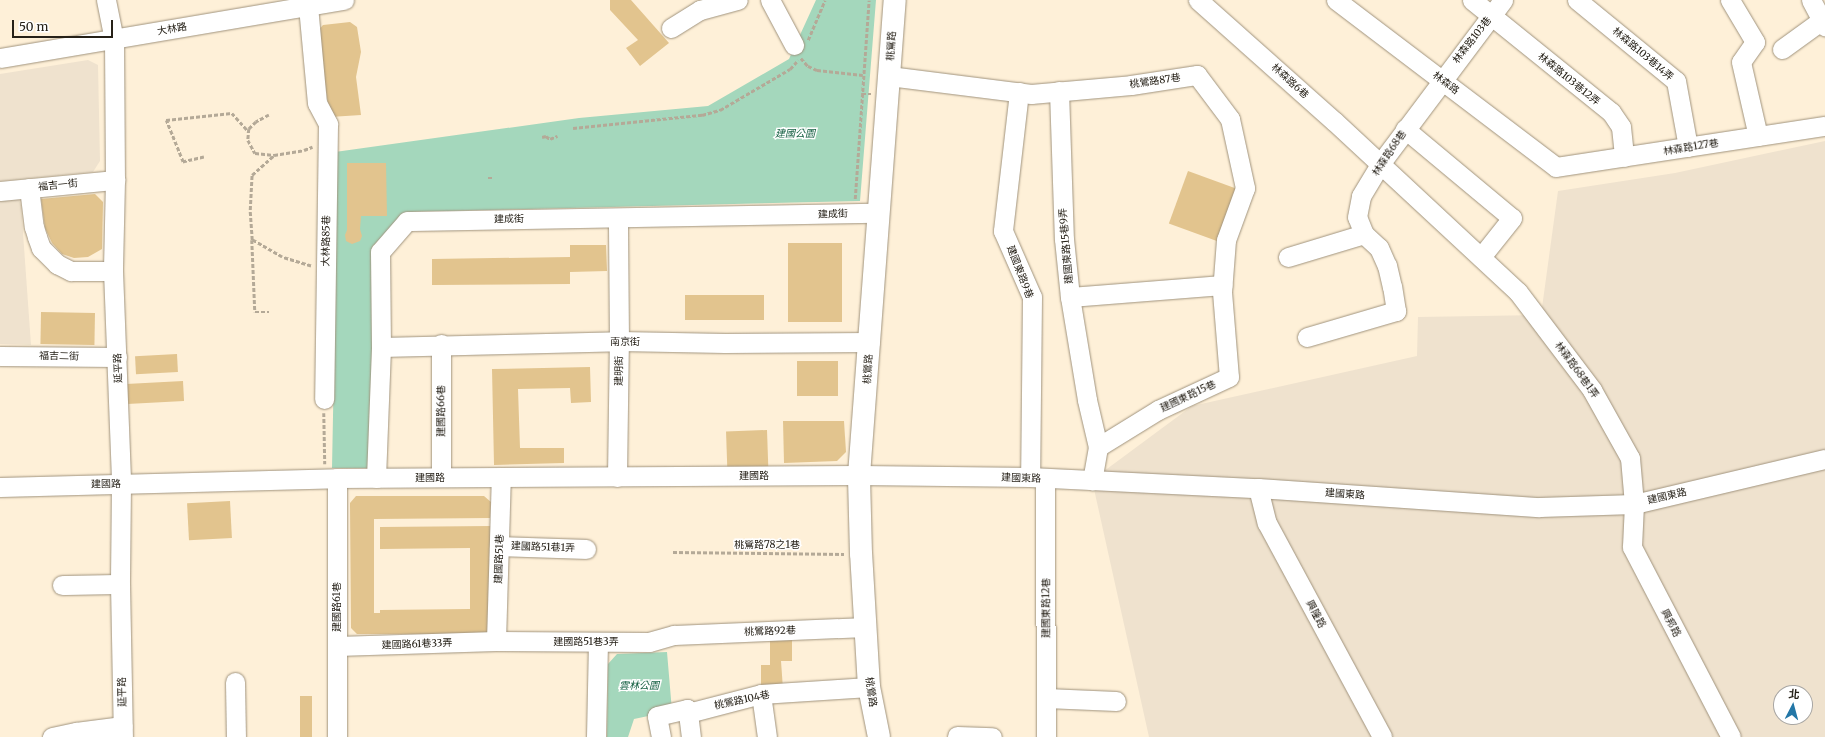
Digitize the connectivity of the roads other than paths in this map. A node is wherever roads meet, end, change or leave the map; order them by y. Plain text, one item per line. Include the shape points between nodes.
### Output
1 (106, 0) edge
2 (344, 0) edge
3 (738, 0) edge
4 (895, 0) edge
5 (1198, 0) edge
6 (1336, 0) edge
7 (1472, 0) edge
8 (1503, 0) edge
9 (1577, 0) edge
10 (1730, 0) edge
11 (1811, 0) edge
12 (308, 6) junction
13 (774, 7) edge
14 (1491, 15) junction
15 (1823, 23) edge
16 (671, 28) dead end
17 (114, 40) junction
18 (801, 45) road end
19 (1782, 48) dead end
20 (0, 58) edge
21 (889, 76) junction
22 (1442, 79) junction
23 (1059, 91) junction
24 (1019, 92) junction
25 (1825, 126) edge
26 (1405, 130) junction
27 (1758, 136) junction
28 (1688, 147) junction
29 (1624, 157) junction
30 (1380, 164) junction
31 (1556, 167) joint
32 (115, 180) junction
33 (29, 188) junction
34 (0, 191) edge
35 (879, 213) junction
36 (618, 218) junction
37 (1364, 234) junction
38 (1288, 257) dead end
39 (1481, 257) junction
40 (113, 271) junction
41 (1223, 284) junction
42 (1070, 297) junction
43 (1307, 337) dead end
44 (619, 342) junction
45 (870, 342) junction
46 (441, 344) junction
47 (381, 347) junction
48 (0, 356) edge
49 (118, 357) junction
50 (324, 399) road end
51 (1098, 447) junction
52 (1825, 459) edge
53 (859, 476) junction
54 (501, 477) junction
55 (617, 477) junction
56 (331, 478) junction
57 (376, 478) junction
58 (441, 478) junction
59 (1038, 478) junction
60 (1092, 480) junction
61 (121, 484) junction
62 (0, 486) edge
63 (1258, 488) junction
64 (1634, 504) junction
65 (499, 546) junction
66 (586, 548) dead end
67 (120, 584) junction
68 (62, 585) dead end
69 (866, 627) junction
70 (674, 635) joint
71 (496, 641) junction
72 (598, 642) junction
73 (337, 646) junction
74 (235, 682) dead end
75 (869, 687) junction
76 (762, 694) junction
77 (1046, 698) junction
78 (1116, 701) dead end
79 (688, 713) junction
80 (123, 732) edge
81 (957, 736) dead end
82 (52, 737) edge
83 (236, 737) edge
84 (337, 737) edge
85 (596, 737) edge
86 (661, 737) edge
87 (691, 737) edge
88 (767, 737) edge
89 (879, 737) edge
90 (992, 737) edge
91 (1046, 737) edge
92 (1382, 737) edge
93 (1731, 737) edge

1 - 17 street, 延平路
2 - 12 street, 大林路
3 - 16 street via 700,10
4 - 21 main road, 桃鶯路
5 - 30 street, 林森路6巷
6 - 22 street, 林森路
7 - 14 street, 林森路103巷12弄
8 - 14 street, 林森路103巷
9 - 28 street, 林森路103巷14弄 via 1676,81
10 - 27 street via 1755,42 1741,62
11 - 15 street
12 - 17 street, 大林路
12 - 50 street, 大林路85巷 via 317,103 328,124
13 - 18 street
14 - 22 street, 林森路103巷
14 - 29 street, 林森路103巷12弄 via 1611,112 1621,127
15 - 19 street
17 - 20 street, 大林路
17 - 32 street, 延平路
21 - 24 street, 桃鶯路87巷
21 - 35 main road, 桃鶯路
22 - 26 street, 林森路68巷
22 - 31 street, 林森路
23 - 24 street, 桃鶯路87巷 via 1031,94
23 - 41 street, 桃鶯路87巷 via 1131,85 1197,75 1230,119 1245,188 1226,240
23 - 42 street, 建國東路15巷9弄 via 1064,239
24 - 59 street, 建國東路9巷 via 1003,230 1032,297
25 - 27 street, 林森路127巷
26 - 30 street, 林森路68巷
26 - 39 street via 1512,218
27 - 28 street, 林森路127巷
28 - 29 street, 林森路127巷
29 - 31 street, 林森路127巷
30 - 37 street, 林森路68巷 via 1361,196 1357,217
30 - 39 street, 林森路68巷1弄
32 - 33 street, 福吉一街
32 - 40 street, 延平路
33 - 34 street, 福吉一街
33 - 40 street via 34,230 41,248 57,264 71,271
35 - 36 street, 建成街
35 - 45 main road, 桃鶯路
36 - 44 street, 建明街
36 - 47 street, 建成街 via 407,221 380,252
37 - 38 street
37 - 43 street via 1379,248 1387,266 1396,311
39 - 64 street, 林森路68巷1弄 via 1518,292 1592,390 1630,458
40 - 49 street, 延平路
41 - 42 street, 建國東路15巷9弄
41 - 51 street, 建國東路15巷 via 1229,377 1158,410
42 - 51 street via 1087,400
44 - 45 street, 南京街
44 - 46 street, 南京街
44 - 55 street, 建明街
45 - 53 main road, 桃鶯路
46 - 47 street, 南京街
46 - 58 street, 建國路66巷
47 - 57 street, 建成街
48 - 49 street, 福吉二街
49 - 61 street, 延平路
51 - 60 street
52 - 64 street, 建國東路
53 - 55 street, 建國路
53 - 59 street, 建國東路
53 - 69 main road, 桃鶯路
54 - 55 street, 建國路
54 - 58 street, 建國路
54 - 65 street, 建國路51巷
56 - 57 street, 建國路
56 - 61 street, 建國路
56 - 73 street, 建國路61巷
57 - 58 street, 建國路
59 - 60 street, 建國東路
59 - 77 street, 建國東路12巷
60 - 63 street, 建國東路
61 - 62 street, 建國路
61 - 67 street, 延平路
63 - 64 street, 建國東路 via 1539,507
63 - 92 street, 興隆路 via 1267,523
64 - 93 street, 興邦路 via 1632,548
65 - 66 street, 建國路51巷1弄
65 - 71 street, 建國路51巷
67 - 68 street
67 - 80 street, 延平路
69 - 70 street, 桃鶯路92巷
69 - 75 main road, 桃鶯路
70 - 72 street, 建國路51巷3弄 via 649,642
71 - 72 street, 建國路51巷3弄
71 - 73 street, 建國路61巷33弄
72 - 85 street
73 - 84 street, 建國路61巷
74 - 83 street
75 - 76 street, 桃鶯路104巷
75 - 89 main road, 桃鶯路
76 - 79 street, 桃鶯路104巷
76 - 88 street
77 - 78 street
77 - 91 street, 建國東路12巷
79 - 86 street, 桃鶯路104巷 via 687,709 657,716
79 - 87 street
80 - 82 street via 76,732
81 - 90 street

